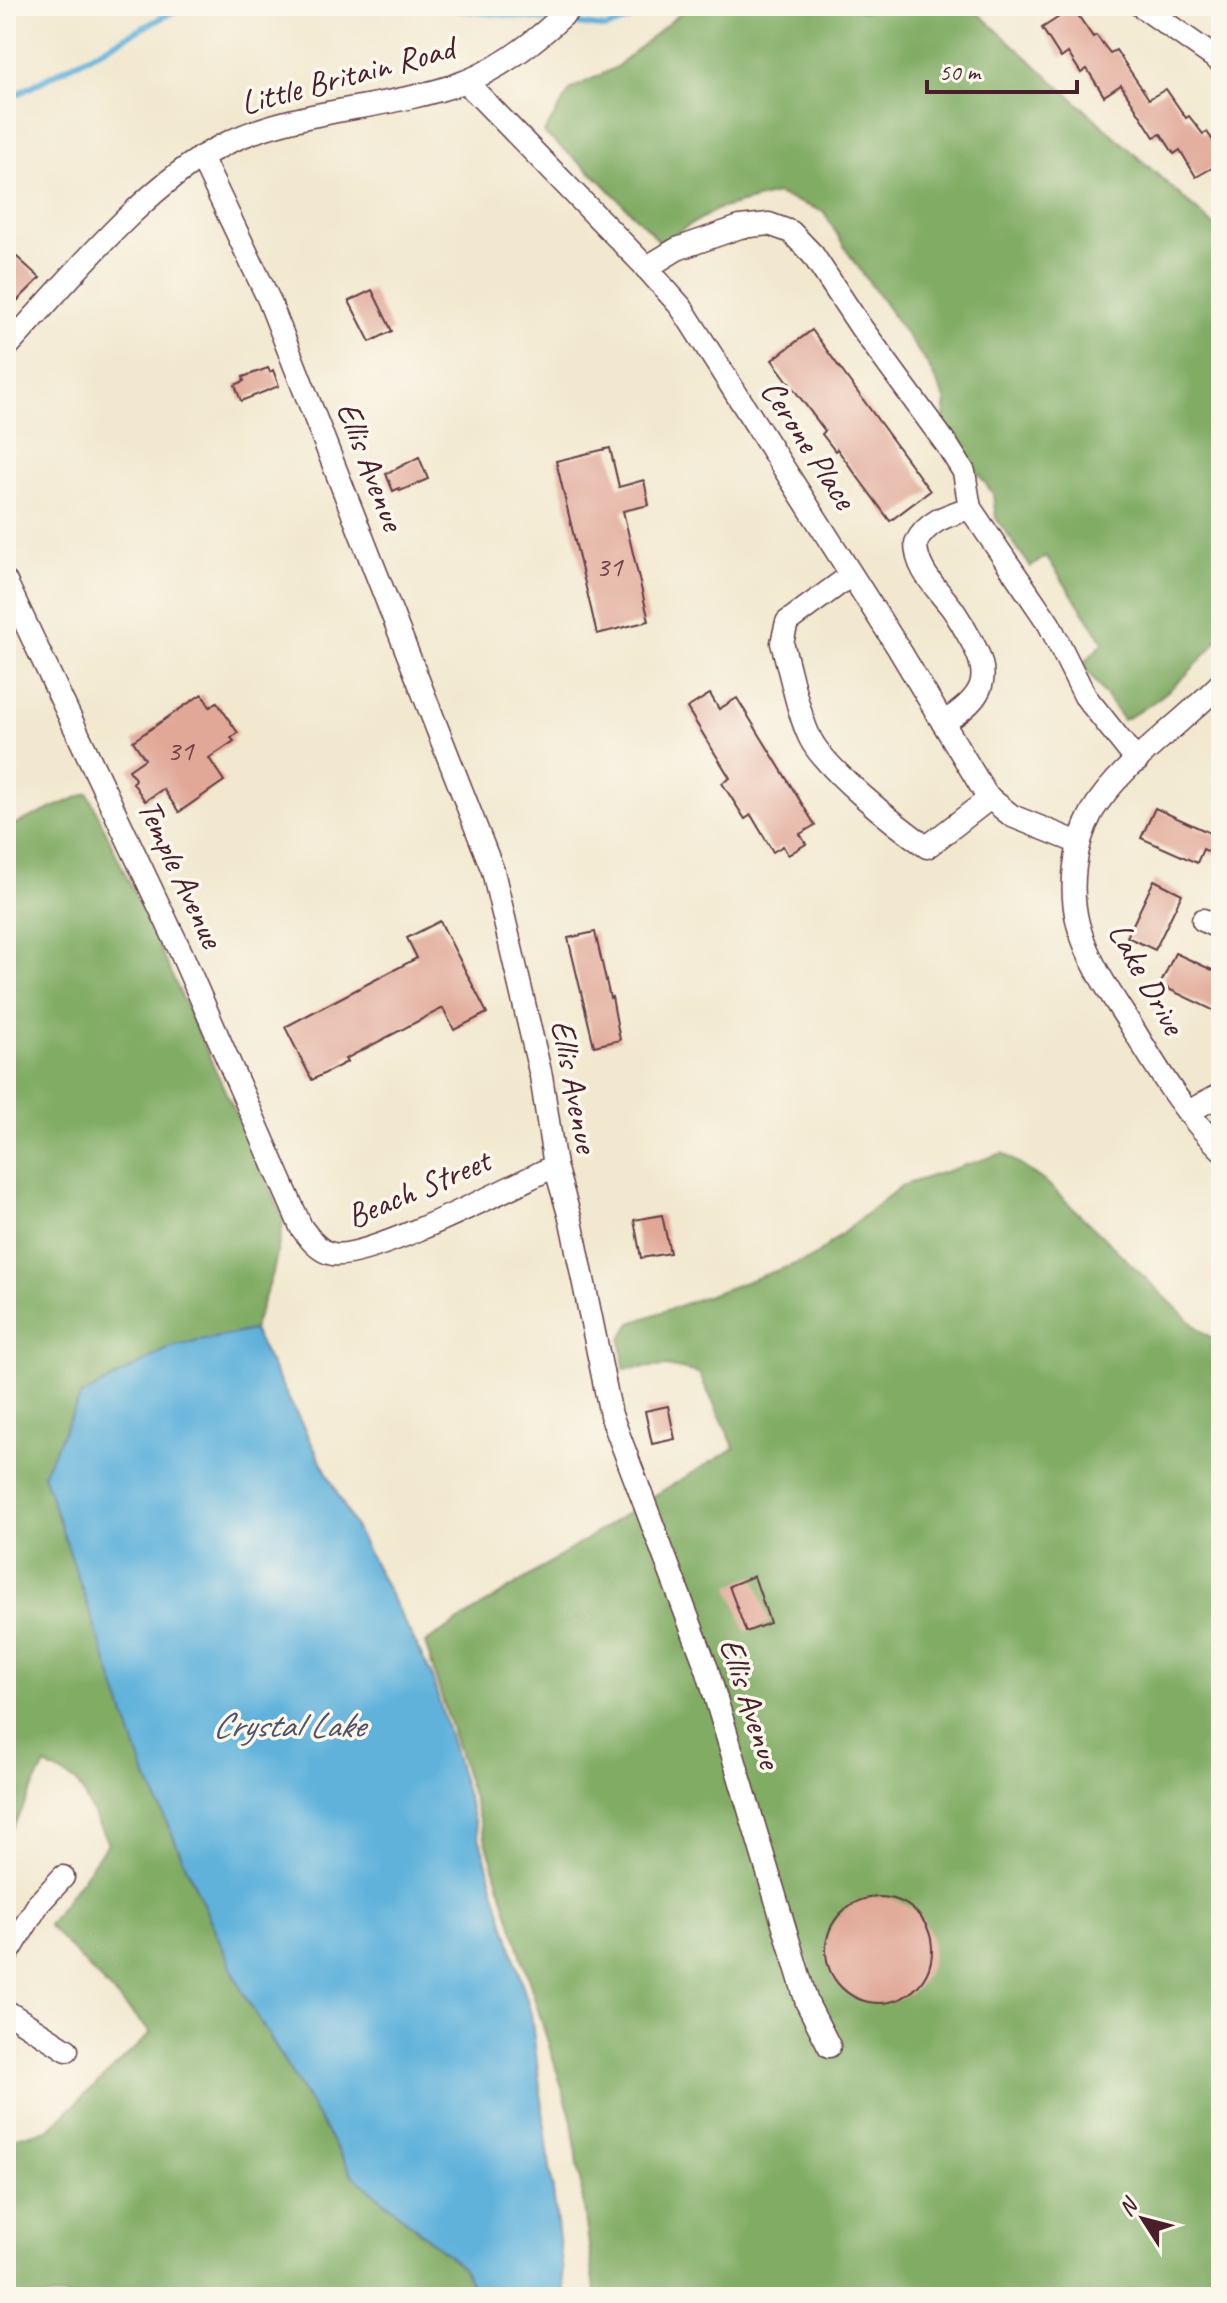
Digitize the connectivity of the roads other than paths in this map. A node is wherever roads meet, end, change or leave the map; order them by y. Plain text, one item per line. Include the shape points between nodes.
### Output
1 (573, 6) edge
2 (1141, 6) edge
3 (1221, 62) edge
4 (466, 82) junction
5 (201, 157) junction
6 (646, 268) junction
7 (6, 348) edge
8 (970, 508) junction
9 (851, 575) junction
10 (6, 582) edge
11 (1221, 683) edge
12 (943, 723) junction
13 (1137, 761) junction
14 (990, 798) junction
15 (1079, 843) junction
16 (1221, 1094) edge
17 (1188, 1112) junction
18 (1221, 1149) edge
19 (555, 1166) junction
20 (289, 1196) joint
21 (63, 1877) dead end
22 (6, 1957) edge
23 (6, 2011) edge
24 (829, 2046) dead end
25 (67, 2050) dead end

1 - 4 street, Little Britain Road via 526,46
2 - 3 street
4 - 5 street, Little Britain Road via 281,123
4 - 6 street, Cerone Place
5 - 7 street, Little Britain Road via 109,238
5 - 19 street, Ellis Avenue via 269,300 493,871 541,1076
6 - 8 street via 677,249 740,227 769,224 791,232 813,255 964,472
6 - 9 street, Cerone Place via 681,307
8 - 12 street via 925,529 916,543 927,577 982,657 979,690 965,709
8 - 13 street via 1049,624 1085,696
9 - 12 street, Cerone Place
9 - 14 street via 782,631 809,738 826,762 927,847
10 - 20 street, Temple Avenue
11 - 13 street, Lake Drive
12 - 14 street, Cerone Place
13 - 15 street, Lake Drive via 1092,812
14 - 15 street, Cerone Place via 1012,816
15 - 17 street, Lake Drive via 1074,876 1086,948
16 - 17 street
17 - 18 street, Lake Drive
19 - 20 street, Beach Street via 350,1255 331,1254 314,1244
19 - 24 street, Ellis Avenue via 611,1415 707,1669 807,2003
21 - 22 street via 39,1903
23 - 25 street

